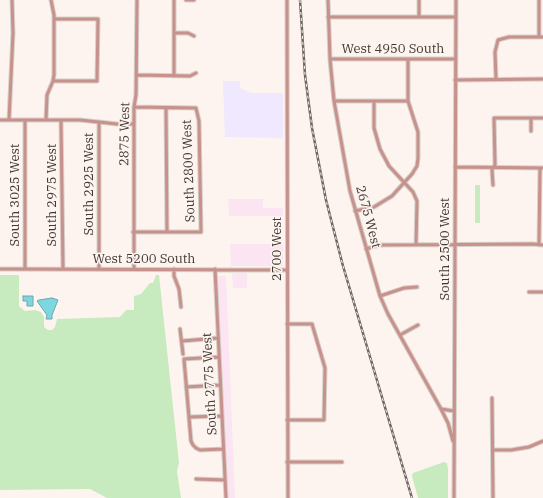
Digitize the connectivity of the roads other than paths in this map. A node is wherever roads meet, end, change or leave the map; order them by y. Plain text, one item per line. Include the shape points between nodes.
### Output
1 (12, 0) edge
2 (51, 0) edge
3 (137, 0) edge
4 (174, 0) edge
5 (186, 0) edge
6 (194, 0) edge
7 (287, 0) edge
8 (328, 0) edge
9 (419, 0) edge
10 (456, 0) edge
11 (539, 0) edge
12 (328, 16) junction
13 (419, 17) junction
14 (456, 17) junction
15 (54, 19) junction
16 (174, 33) junction
17 (194, 36) dead end
18 (541, 37) edge
19 (330, 59) junction
20 (408, 59) junction
21 (456, 59) junction
22 (196, 73) dead end
23 (136, 75) junction
24 (174, 76) junction
25 (543, 79) edge
26 (53, 80) junction
27 (456, 80) junction
28 (496, 80) junction
29 (334, 101) junction
30 (374, 101) junction
31 (408, 101) junction
32 (134, 107) junction
33 (166, 108) junction
34 (531, 118) junction
35 (543, 118) edge
36 (0, 120) edge
37 (9, 120) junction
38 (24, 120) junction
39 (46, 120) junction
40 (61, 120) junction
41 (99, 122) junction
42 (134, 124) junction
43 (531, 131) dead end
44 (455, 167) junction
45 (494, 167) junction
46 (541, 168) edge
47 (405, 182) junction
48 (493, 185) dead end
49 (355, 211) junction
50 (134, 232) junction
51 (167, 232) junction
52 (455, 245) junction
53 (541, 245) edge
54 (416, 246) junction
55 (366, 249) junction
56 (0, 269) edge
57 (25, 269) junction
58 (63, 269) junction
59 (99, 269) junction
60 (134, 269) junction
61 (174, 269) junction
62 (214, 270) junction
63 (287, 270) junction
64 (417, 287) dead end
65 (529, 292) dead end
66 (543, 292) edge
67 (380, 296) junction
68 (182, 307) dead end
69 (287, 324) junction
70 (418, 325) dead end
71 (180, 329) dead end
72 (400, 335) junction
73 (218, 338) junction
74 (182, 341) junction
75 (183, 354) dead end
76 (219, 356) junction
77 (220, 385) junction
78 (186, 387) junction
79 (492, 398) dead end
80 (441, 409) junction
81 (454, 411) junction
82 (222, 416) junction
83 (189, 418) junction
84 (287, 420) junction
85 (543, 441) edge
86 (454, 444) junction
87 (224, 448) junction
88 (493, 450) junction
89 (287, 462) junction
90 (342, 462) dead end
91 (196, 480) dead end
92 (225, 480) junction
93 (226, 498) edge
94 (288, 498) edge
95 (454, 498) edge
96 (493, 498) edge

1 - 37 street
2 - 15 street
3 - 23 street, 2875 West
4 - 16 street
5 - 6 street
7 - 63 street, 2700 West
8 - 12 street, 2675 West
9 - 13 street
10 - 14 street, South 2500 West
11 - 18 street
12 - 13 street
12 - 19 street, 2675 West
13 - 14 street
14 - 21 street, South 2500 West
15 - 26 street
15 - 26 street via 99,18 98,83
16 - 17 street via 188,33
16 - 24 street
18 - 28 street via 509,37 498,40 495,52
19 - 20 street, West 4950 South
19 - 29 street, 2675 West
20 - 21 street, West 4950 South
20 - 31 street
21 - 27 street, South 2500 West
22 - 24 street via 190,76
23 - 24 street
23 - 32 street, 2875 West
25 - 28 street
26 - 39 street via 48,95
27 - 28 street
27 - 44 street, South 2500 West
29 - 30 street
29 - 49 street, 2675 West
30 - 31 street
30 - 47 street via 374,128 380,149 389,166
31 - 47 street via 418,132 418,158 417,166
32 - 33 street
32 - 42 street, 2875 West
33 - 51 street
33 - 51 street, South 2800 West via 196,108 199,122 201,232
34 - 35 street
34 - 43 street
34 - 45 street via 494,118
36 - 37 street
37 - 38 street
38 - 39 street
38 - 57 street, South 3025 West
39 - 40 street
40 - 41 street
40 - 58 street, South 2975 West
41 - 42 street
41 - 59 street, South 2925 West
42 - 50 street, 2875 West
44 - 45 street
44 - 52 street, South 2500 West
45 - 46 street
45 - 48 street
46 - 53 street
47 - 49 street via 385,201 374,207
47 - 54 street via 417,201
49 - 55 street, 2675 West
50 - 51 street
50 - 60 street, 2875 West
52 - 53 street
52 - 54 street
52 - 81 street, South 2500 West
54 - 55 street via 379,246
55 - 67 street, 2675 West
56 - 57 street, West 5200 South
57 - 58 street, West 5200 South
58 - 59 street, West 5200 South
59 - 60 street, West 5200 South
60 - 61 street, West 5200 South
61 - 62 street, West 5200 South
61 - 68 street
62 - 63 street, West 5200 South
62 - 73 street, South 2775 West
63 - 69 street, 2700 West
64 - 67 street via 404,288
65 - 66 street
67 - 72 street, 2675 West
69 - 84 street, 2700 West
69 - 84 street via 312,324 325,368 324,420
70 - 72 street
71 - 74 street
72 - 80 street, 2675 West
73 - 74 street
73 - 76 street, South 2775 West
74 - 75 street
76 - 77 street, South 2775 West
76 - 78 street via 184,358
77 - 78 street
77 - 82 street, South 2775 West
78 - 83 street
79 - 88 street
80 - 81 street
80 - 86 street, 2675 West
81 - 86 street, South 2500 West
82 - 83 street
82 - 87 street, South 2775 West
83 - 87 street via 191,441 196,448
84 - 89 street, 2700 West
85 - 88 street via 511,450
86 - 95 street, South 2500 West
87 - 92 street, South 2775 West
88 - 96 street
89 - 90 street
89 - 94 street, 2700 West
91 - 92 street
92 - 93 street, South 2775 West

